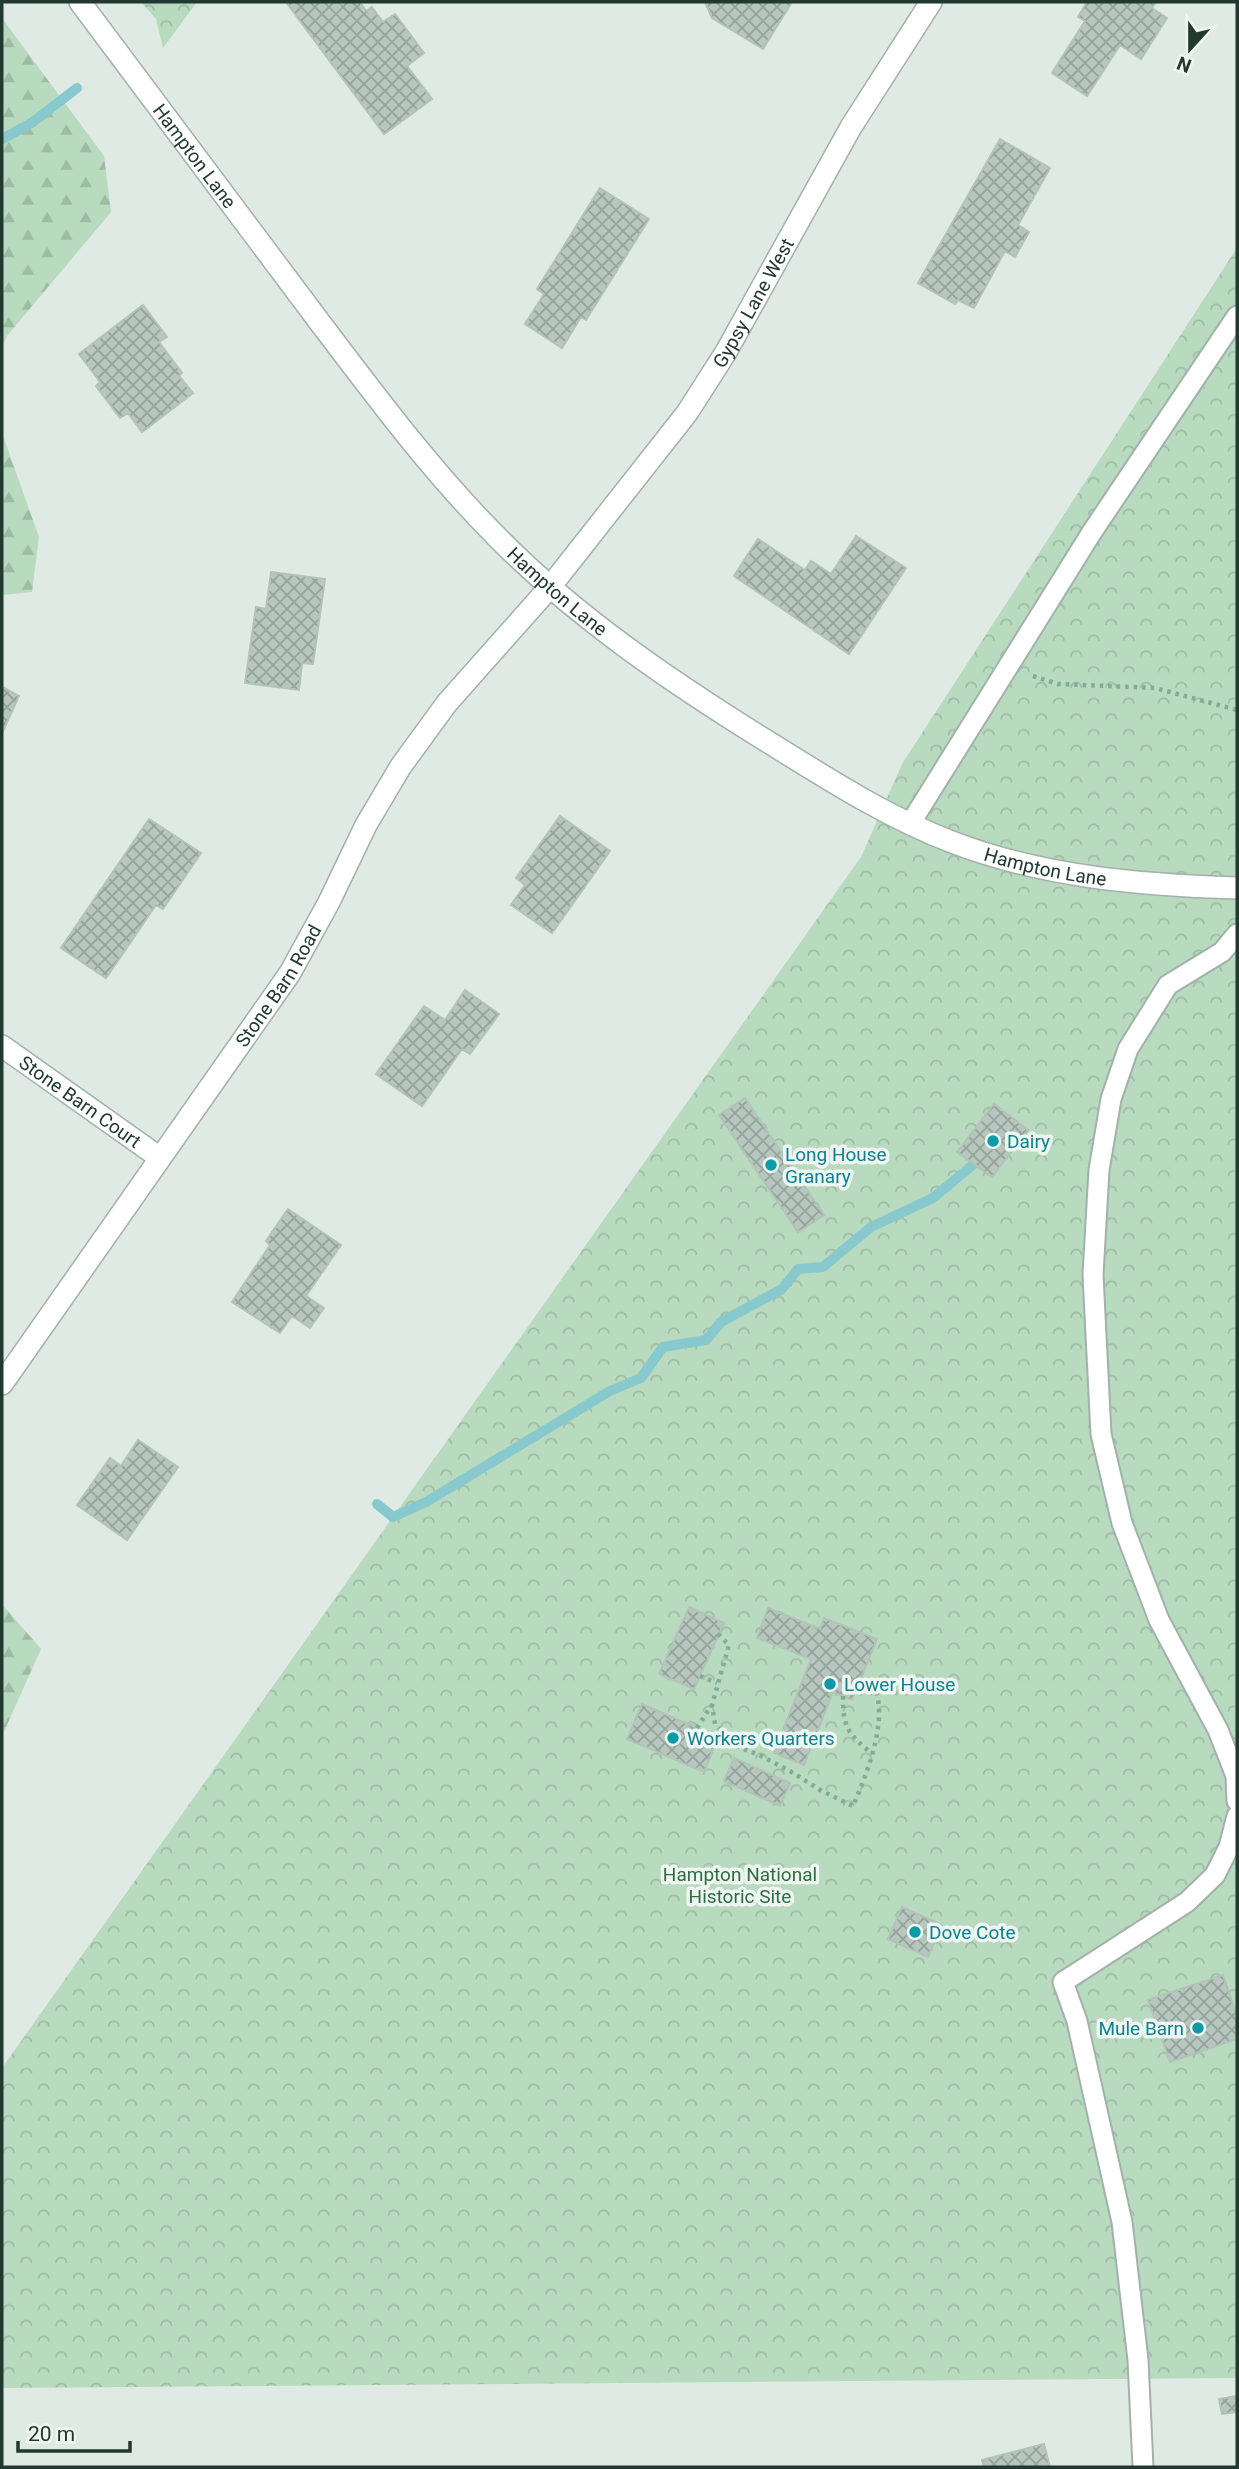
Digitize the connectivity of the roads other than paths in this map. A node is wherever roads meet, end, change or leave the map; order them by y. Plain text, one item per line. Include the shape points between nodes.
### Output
1 (80, 2) edge
2 (931, 2) edge
3 (1237, 316) edge
4 (550, 587) junction
5 (910, 824) junction
6 (1237, 888) edge
7 (1237, 934) edge
8 (2, 1046) edge
9 (160, 1158) junction
10 (2, 1384) edge
11 (1237, 1801) edge
12 (1237, 1816) edge
13 (1143, 2467) edge

1 - 4 street, Hampton Lane via 415,444 497,537
2 - 4 street, Gypsy Lane West via 851,127 687,413
3 - 5 lane via 1093,532
4 - 5 street, Hampton Lane via 635,653 743,726
4 - 9 street, Stone Barn Road via 447,703 401,766 290,973
5 - 6 street, Hampton Lane via 951,842 1036,867 1133,883
7 - 11 lane via 1222,952 1168,985 1128,1049 1111,1099 1099,1170 1093,1275 1101,1434 1122,1523 1159,1620 1218,1730 1236,1776
8 - 9 street, Stone Barn Court
9 - 10 street, Stone Barn Road
12 - 13 lane via 1215,1875 1187,1902 1063,1982 1077,2021 1122,2222 1138,2360

